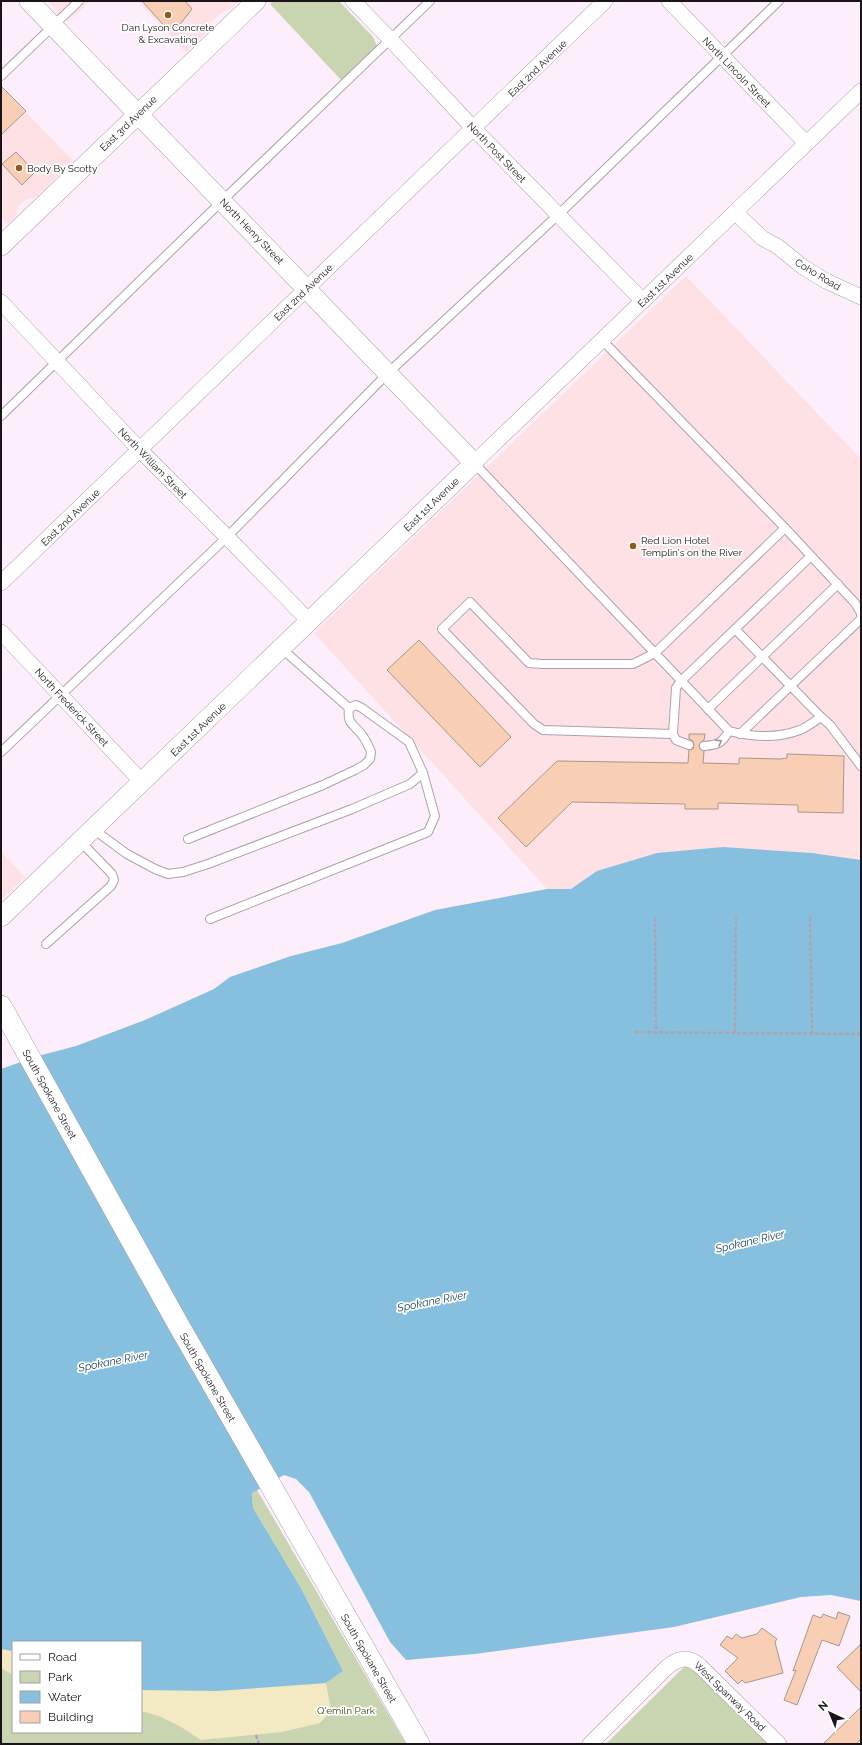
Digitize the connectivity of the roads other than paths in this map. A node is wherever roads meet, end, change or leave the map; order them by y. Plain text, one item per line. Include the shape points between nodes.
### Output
1 (29, 1) edge
2 (79, 1) edge
3 (256, 1) edge
4 (353, 1) edge
5 (430, 1) edge
6 (605, 1) edge
7 (668, 1) edge
8 (779, 1) edge
9 (53, 25) junction
10 (390, 39) junction
11 (722, 56) junction
12 (1, 76) edge
13 (861, 91) edge
14 (138, 114) junction
15 (474, 129) junction
16 (806, 143) junction
17 (222, 201) junction
18 (739, 209) junction
19 (558, 215) junction
20 (1, 246) edge
21 (307, 288) junction
22 (861, 297) edge
23 (643, 301) junction
24 (1, 302) edge
25 (602, 340) junction
26 (56, 362) junction
27 (388, 372) junction
28 (1, 416) edge
29 (139, 449) junction
30 (474, 463) junction
31 (785, 528) junction
32 (227, 536) junction
33 (811, 556) junction
34 (1, 583) edge
35 (838, 584) junction
36 (308, 622) junction
37 (735, 629) junction
38 (1, 632) edge
39 (281, 648) junction
40 (655, 653) junction
41 (762, 657) junction
42 (681, 681) junction
43 (790, 686) junction
44 (61, 696) junction
45 (349, 708) junction
46 (708, 709) junction
47 (821, 717) junction
48 (728, 731) junction
49 (673, 734) junction
50 (740, 734) junction
51 (689, 745) dead end
52 (704, 746) dead end
53 (1, 752) edge
54 (861, 766) edge
55 (423, 773) junction
56 (142, 782) junction
57 (87, 835) junction
58 (188, 839) dead end
59 (1, 917) edge
60 (210, 919) dead end
61 (46, 944) dead end
62 (1, 1007) edge
63 (419, 1744) edge
64 (590, 1744) edge
65 (779, 1744) edge

1 - 9 street, North Henry Street
2 - 9 lane
3 - 14 street, East 3rd Avenue
4 - 10 street, North Post Street
5 - 10 lane
6 - 15 street, East 2nd Avenue
7 - 11 street, North Lincoln Street
8 - 11 lane
9 - 12 lane
9 - 14 street, North Henry Street
10 - 15 street, North Post Street
10 - 17 lane
11 - 16 street, North Lincoln Street
11 - 19 lane
13 - 16 street, East 1st Avenue
14 - 17 street, North Henry Street
14 - 20 street, East 3rd Avenue
15 - 19 street, North Post Street
15 - 21 street, East 2nd Avenue
16 - 18 street, East 1st Avenue
17 - 21 street, North Henry Street
17 - 26 lane
18 - 22 street, Coho Road via 762,238 826,281
18 - 23 street, East 1st Avenue
19 - 23 street, North Post Street
19 - 27 lane
21 - 27 street, North Henry Street
21 - 29 street, East 2nd Avenue
23 - 25 street, East 1st Avenue
24 - 26 street, North William Street
25 - 30 street, East 1st Avenue
25 - 31 lane
26 - 28 lane
26 - 29 street, North William Street
27 - 30 street, North Henry Street
27 - 32 lane
29 - 32 street, North William Street
29 - 34 street, East 2nd Avenue
30 - 36 street, East 1st Avenue
30 - 40 lane
31 - 33 lane
31 - 40 lane
32 - 36 street, North William Street
32 - 44 lane
33 - 35 lane
33 - 37 lane
35 - 41 lane
35 - 43 lane via 856,603 861,619
36 - 39 street, East 1st Avenue
37 - 41 lane
37 - 42 lane
38 - 44 street, North Frederick Street
39 - 45 lane
39 - 56 street, East 1st Avenue
40 - 42 lane
40 - 49 lane via 633,664 529,663 470,602 442,629 534,724 543,730
41 - 43 lane
41 - 46 lane
42 - 46 lane
42 - 49 lane via 676,688
43 - 47 lane
43 - 50 lane
44 - 53 lane
44 - 56 street, North Frederick Street
45 - 55 lane via 356,705 362,708 409,742
45 - 58 lane via 350,722 362,735 371,752 370,759 364,765 323,785
46 - 48 lane
47 - 50 lane via 801,730 778,737
47 - 54 lane
48 - 50 lane
52 -> 48 lane via 714,746 723,741
49 - 51 lane via 676,740
55 - 57 lane via 410,784 352,809 183,872 168,874
55 - 60 lane via 435,816 428,832
56 - 57 street, East 1st Avenue
57 - 59 street, East 1st Avenue
57 - 61 lane via 114,880 111,886
62 - 63 main road, South Spokane Street via 277,1498
64 - 65 street, West Spanway Road via 665,1669 683,1659 692,1660 700,1666

